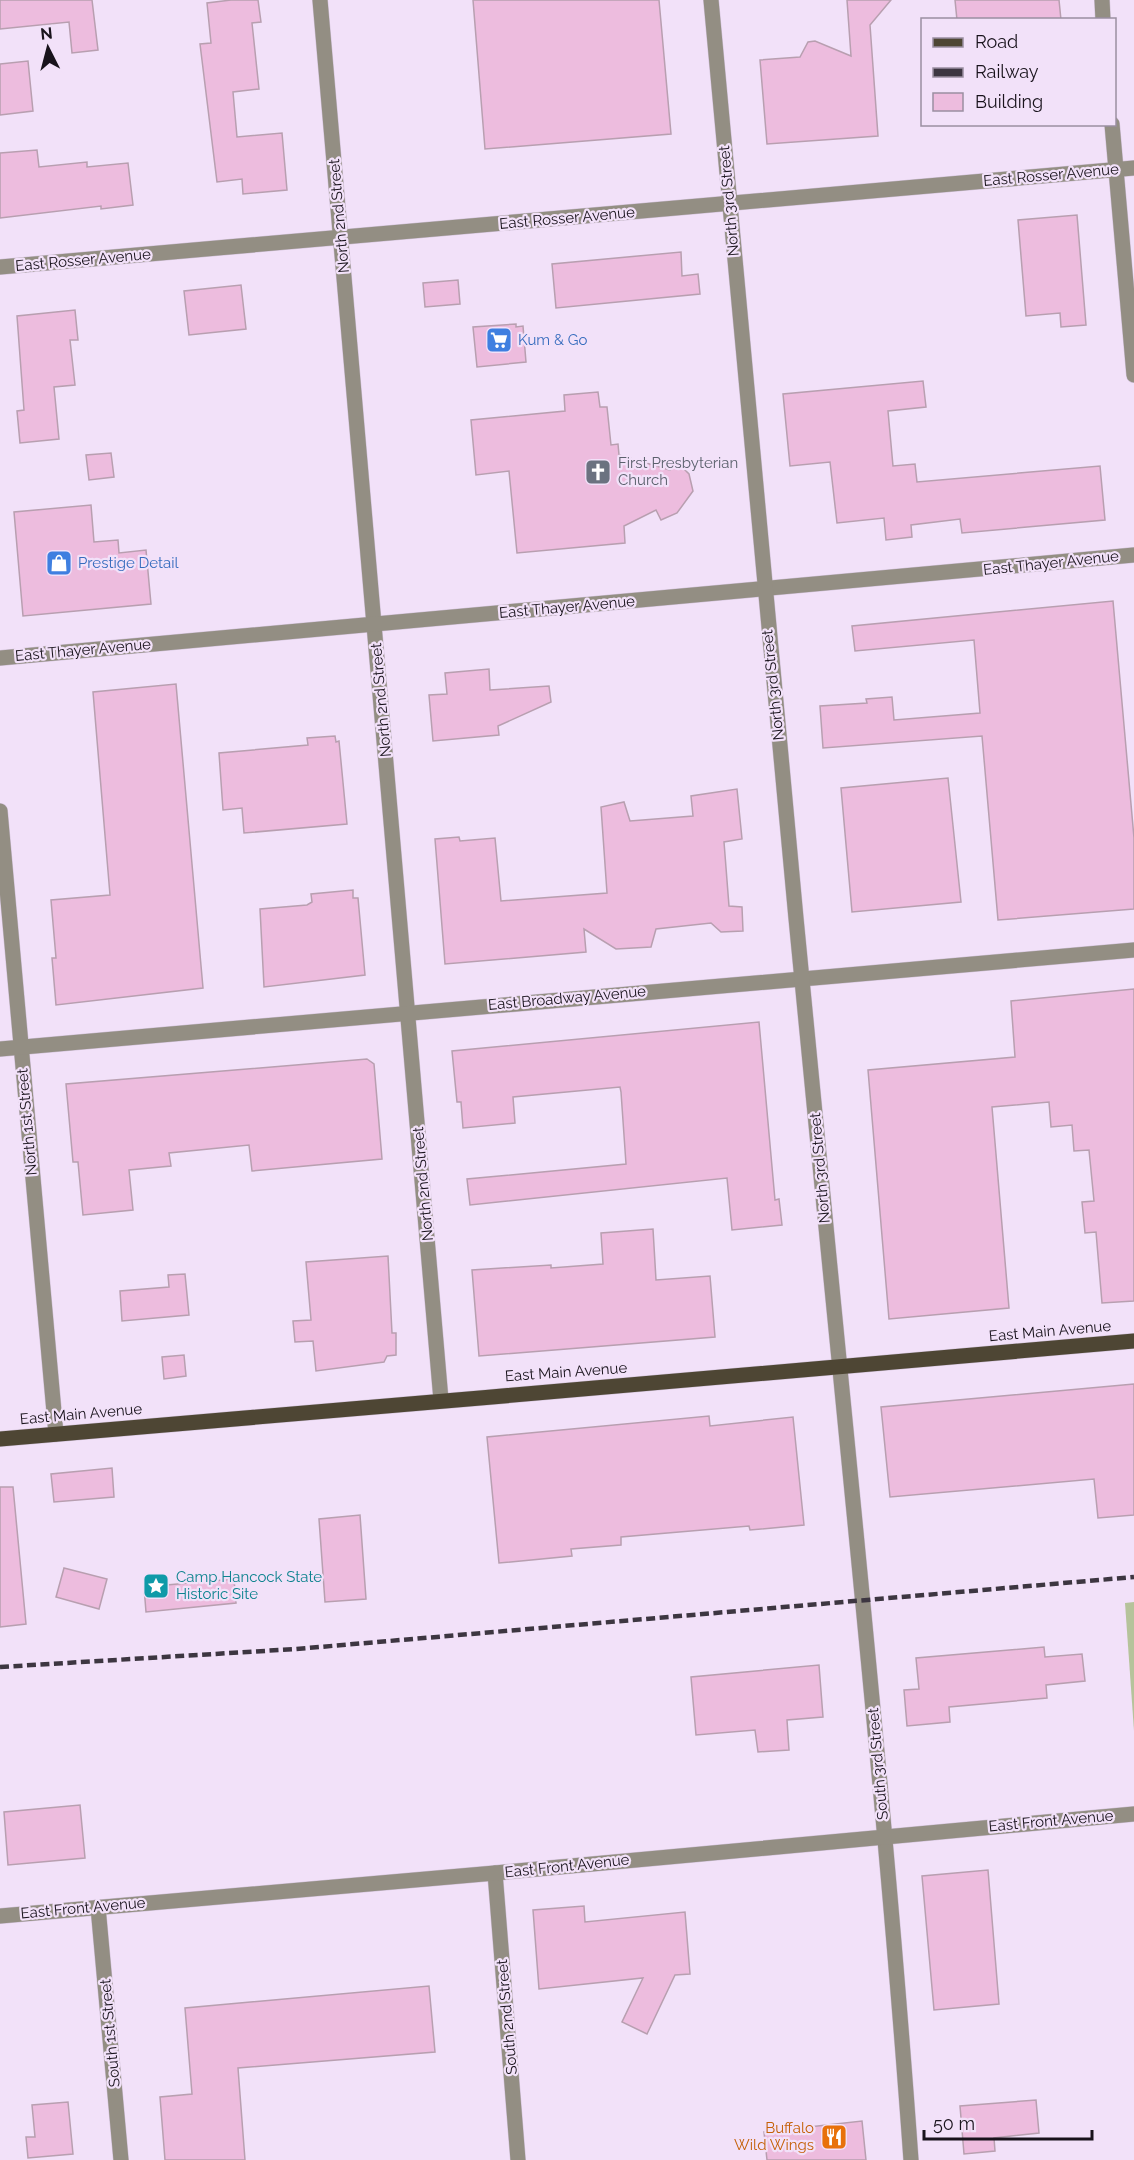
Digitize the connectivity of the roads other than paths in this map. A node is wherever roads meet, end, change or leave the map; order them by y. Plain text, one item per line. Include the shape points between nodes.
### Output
1 (320, 0) edge
2 (711, 0) edge
3 (1102, 0) edge
4 (1103, 18) edge
5 (1112, 126) edge
6 (1134, 168) edge
7 (1116, 169) junction
8 (730, 204) junction
9 (341, 237) junction
10 (0, 267) edge
11 (1134, 375) edge
12 (1134, 555) edge
13 (763, 590) junction
14 (375, 624) junction
15 (0, 658) edge
16 (0, 811) edge
17 (1134, 950) edge
18 (803, 977) junction
19 (409, 1012) junction
20 (20, 1047) junction
21 (0, 1049) edge
22 (1134, 1341) edge
23 (840, 1369) junction
24 (441, 1400) junction
25 (56, 1434) junction
26 (0, 1439) edge
27 (1134, 1814) edge
28 (884, 1836) junction
29 (495, 1874) junction
30 (98, 1907) junction
31 (0, 1916) edge
32 (121, 2160) edge
33 (518, 2160) edge
34 (911, 2160) edge

1 - 9 street, North 2nd Street
2 - 8 street, North 3rd Street
3 - 4 street
5 - 7 street
6 - 7 street, East Rosser Avenue
7 - 8 street, East Rosser Avenue
7 - 11 street
8 - 9 street, East Rosser Avenue
8 - 13 street, North 3rd Street
9 - 10 street, East Rosser Avenue
9 - 14 street, North 2nd Street
12 - 13 street, East Thayer Avenue
13 - 14 street, East Thayer Avenue
13 - 18 street, North 3rd Street
14 - 15 street, East Thayer Avenue
14 - 19 street, North 2nd Street
16 - 20 street, North 1st Street
17 - 18 street, East Broadway Avenue
18 - 19 street, East Broadway Avenue
18 - 23 street, North 3rd Street
19 - 20 street, East Broadway Avenue
19 - 24 street, North 2nd Street
20 - 21 street, East Broadway Avenue
20 - 25 street, North 1st Street
22 - 23 main road, East Main Avenue
23 - 24 main road, East Main Avenue
23 - 28 street, South 3rd Street
24 - 25 main road, East Main Avenue
25 - 26 main road, East Main Avenue
27 - 28 street, East Front Avenue
28 - 29 street, East Front Avenue
28 - 34 street, South 3rd Street
29 - 30 street, East Front Avenue
29 - 33 street, South 2nd Street
30 - 31 street, East Front Avenue
30 - 32 street, South 1st Street

